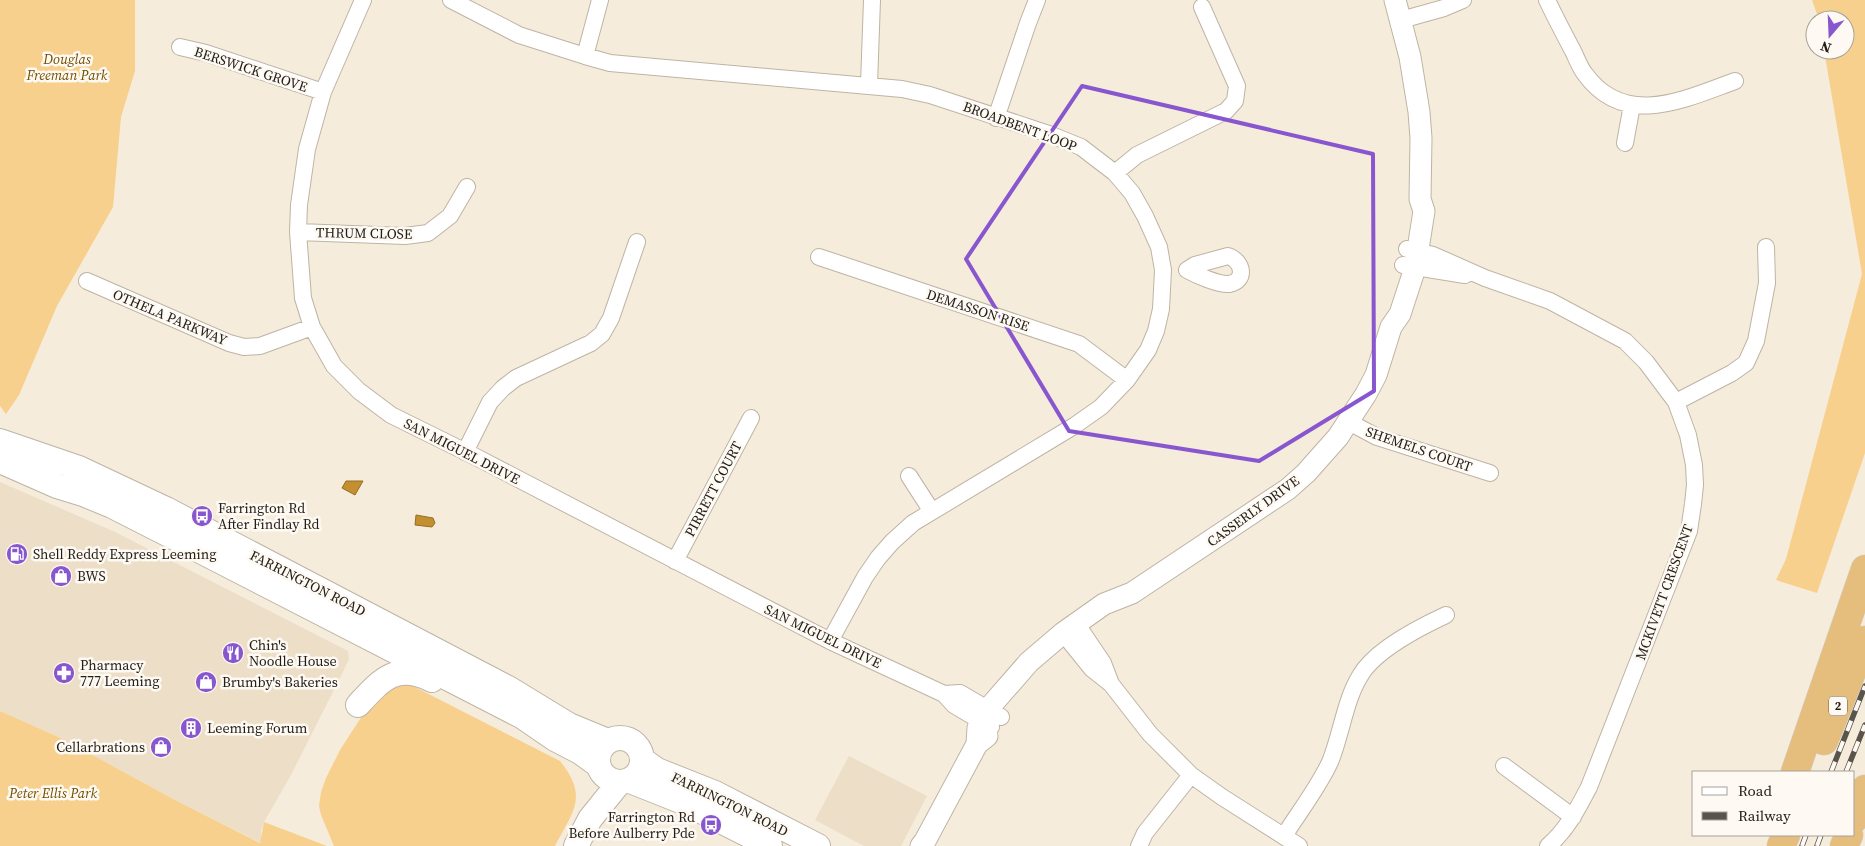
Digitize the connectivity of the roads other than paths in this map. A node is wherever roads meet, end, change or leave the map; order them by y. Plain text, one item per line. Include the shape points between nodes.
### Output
1 (363, 0) edge
2 (451, 0) edge
3 (600, 0) edge
4 (872, 0) edge
5 (1038, 0) edge
6 (1463, 0) edge
7 (1547, 0) edge
8 (1202, 7) dead end
9 (1398, 10) edge
10 (180, 47) dead end
11 (585, 56) junction
12 (1735, 82) dead end
13 (869, 85) junction
14 (323, 92) junction
15 (1632, 105) junction
16 (996, 118) junction
17 (1625, 142) dead end
18 (1115, 172) junction
19 (467, 187) dead end
20 (298, 232) junction
21 (638, 242) dead end
22 (1766, 247) dead end
23 (819, 257) dead end
24 (1411, 258) junction
25 (1163, 270) junction
26 (1187, 270) dead end
27 (87, 282) dead end
28 (312, 327) junction
29 (1127, 380) junction
30 (1676, 402) junction
31 (751, 418) dead end
32 (1349, 422) junction
33 (0, 441) edge
34 (465, 452) junction
35 (0, 461) edge
36 (1490, 473) dead end
37 (909, 476) dead end
38 (931, 510) junction
39 (675, 561) junction
40 (1865, 569) edge
41 (1446, 615) dead end
42 (1073, 632) junction
43 (1865, 640) edge
44 (830, 641) junction
45 (358, 705) dead end
46 (523, 717) junction
47 (991, 719) junction
48 (608, 741) junction
49 (642, 760) junction
50 (1504, 766) dead end
51 (1795, 771) edge
52 (1811, 771) edge
53 (612, 775) junction
54 (1191, 775) junction
55 (1865, 789) edge
56 (1865, 797) edge
57 (1855, 816) edge
58 (1573, 817) junction
59 (1855, 821) edge
60 (1284, 836) junction
61 (924, 844) edge
62 (576, 846) edge
63 (770, 846) edge
64 (818, 846) edge
65 (1139, 846) edge
66 (1299, 846) edge
67 (1548, 846) edge

1 - 14 street, SAN MIGUEL DRIVE
2 - 11 street, BROADBENT LOOP via 519,34
3 - 11 street
4 - 13 street
5 - 16 street
6 - 9 street via 1444,8
7 - 15 street via 1585,74 1614,99
8 - 18 street via 1237,86 1235,100 1226,111 1137,155
9 - 24 street, CASSERLY DRIVE via 1410,57 1421,138 1420,199 1413,214
10 - 14 street, BERSWICK GROVE
11 - 13 street, BROADBENT LOOP via 610,63
12 - 15 street via 1658,106
13 - 16 street, BROADBENT LOOP via 930,95
14 - 20 street, SAN MIGUEL DRIVE via 302,174
15 - 17 street
16 - 18 street, BROADBENT LOOP via 1081,147
18 - 25 street, BROADBENT LOOP via 1145,216 1159,247
19 - 20 street, THRUM CLOSE via 450,216 428,233 405,236
20 - 28 street, SAN MIGUEL DRIVE via 304,298
21 - 34 street via 611,318 602,334 591,343 510,383 490,402
22 - 30 street via 1767,283 1756,341 1746,363 1732,374
23 - 29 street, DEMASSON RISE via 1079,344
24 - 30 street, MCKIVETT CRESCENT via 1433,255 1550,301 1625,341 1646,362
24 - 32 street, CASSERLY DRIVE via 1390,312 1391,327 1376,375
25 - 26 street
25 - 29 street, BROADBENT LOOP via 1161,310 1156,331 1148,350
27 - 28 street, OTHELA PARKWAY via 244,347 260,346
28 - 34 street, SAN MIGUEL DRIVE via 334,366 359,391 391,415
29 - 38 street, BROADBENT LOOP via 1101,407 1074,426
30 - 58 street, MCKIVETT CRESCENT via 1694,465 1694,504 1689,531 1589,787
31 - 39 street, PIRRETT COURT
32 - 36 street, SHEMELS COURT via 1377,437
32 - 42 street, CASSERLY DRIVE via 1326,452 1288,489 1132,594 1104,604
33 - 48 main road, FARRINGTON ROAD via 78,468 166,509 510,689 569,725
34 - 39 street, SAN MIGUEL DRIVE
35 - 46 main road, FARRINGTON ROAD via 112,506
37 - 38 street
38 - 44 street, BROADBENT LOOP via 912,523 878,558
39 - 44 street, SAN MIGUEL DRIVE
40 - 51 highway
41 - 60 street via 1419,628 1370,662 1359,677 1330,761
42 - 47 street, CASSERLY DRIVE via 1029,662
42 - 54 street via 1103,663 1111,684 1150,734
43 - 52 highway, 2
44 - 47 street, SAN MIGUEL DRIVE via 944,694 954,705
45 - 46 main road via 380,682 406,672 422,675 499,714
46 - 53 main road, FARRINGTON ROAD
47 - 61 street, CASSERLY DRIVE via 978,728 977,744
48 - 49 main road via 627,739 638,747
48 - 53 main road via 599,752
49 - 53 main road via 639,772
49 - 64 main road, FARRINGTON ROAD
50 - 58 street
53 - 62 main road
53 - 63 main road, FARRINGTON ROAD via 683,802
54 - 60 street
54 - 65 street via 1145,833
55 - 57 highway
56 - 59 highway
58 - 67 street, MCKIVETT CRESCENT
60 - 66 street

